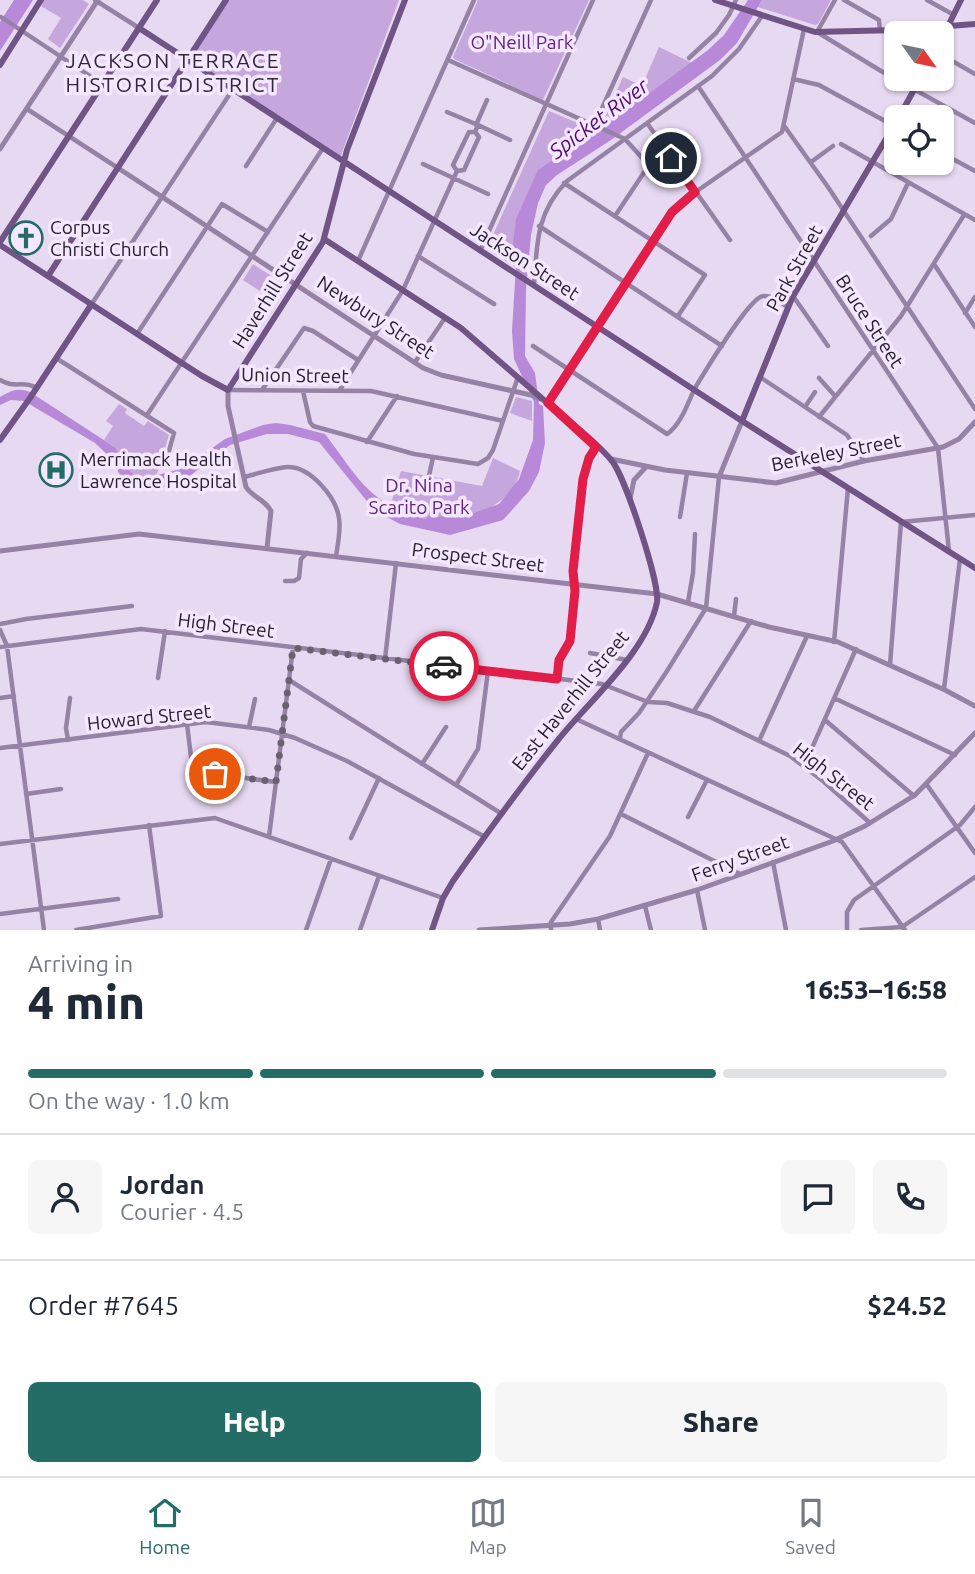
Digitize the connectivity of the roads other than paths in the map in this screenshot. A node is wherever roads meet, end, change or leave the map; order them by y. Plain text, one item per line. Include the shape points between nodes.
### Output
1 (41, 0) edge
2 (96, 0) edge
3 (157, 0) edge
4 (226, 0) edge
5 (405, 0) edge
6 (474, 0) edge
7 (593, 0) edge
8 (650, 0) edge
9 (715, 0) edge
10 (835, 0) edge
11 (844, 0) edge
12 (928, 0) edge
13 (961, 0) edge
14 (734, 3) edge
15 (760, 15) junction
16 (954, 15) junction
17 (1, 17) edge
18 (951, 21) edge
19 (975, 23) edge
20 (954, 25) edge
21 (139, 28) junction
22 (20, 29) junction
23 (804, 29) junction
24 (880, 31) junction
25 (884, 31) edge
26 (817, 32) junction
27 (60, 57) junction
28 (689, 58) dead end
29 (188, 60) junction
30 (448, 60) junction
31 (954, 62) edge
32 (0, 65) edge
33 (884, 71) edge
34 (975, 74) edge
35 (793, 79) junction
36 (102, 84) junction
37 (698, 86) junction
38 (233, 89) junction
39 (918, 91) edge
40 (487, 100) dead end
41 (547, 104) junction
42 (27, 108) junction
43 (447, 112) dead end
44 (277, 118) junction
45 (884, 119) edge
46 (647, 123) junction
47 (975, 123) edge
48 (477, 125) junction
49 (597, 127) junction
50 (785, 127) junction
51 (475, 132) junction
52 (69, 136) junction
53 (625, 139) junction
54 (510, 140) dead end
55 (884, 144) edge
56 (841, 145) dead end
57 (833, 146) dead end
58 (323, 148) junction
59 (0, 149) edge
60 (746, 158) junction
61 (954, 160) edge
62 (344, 162) junction
63 (811, 162) junction
64 (873, 163) junction
65 (423, 164) dead end
66 (246, 166) dead end
67 (118, 168) junction
68 (457, 171) junction
69 (975, 171) edge
70 (454, 178) junction
71 (564, 183) junction
72 (908, 183) junction
73 (388, 192) junction
74 (695, 192) junction
75 (488, 194) dead end
76 (162, 197) junction
77 (844, 212) junction
78 (964, 215) junction
79 (615, 216) junction
80 (975, 220) edge
81 (433, 221) junction
82 (539, 226) junction
83 (206, 227) junction
84 (268, 232) junction
85 (871, 236) dead end
86 (324, 239) junction
87 (653, 240) junction
88 (730, 240) dead end
89 (0, 244) edge
90 (480, 251) junction
91 (252, 256) junction
92 (418, 256) junction
93 (358, 261) junction
94 (814, 261) junction
95 (934, 264) junction
96 (48, 276) junction
97 (626, 282) junction
98 (532, 284) junction
99 (296, 285) junction
100 (403, 290) junction
101 (793, 296) junction
102 (975, 297) edge
103 (494, 304) dead end
104 (91, 305) junction
105 (788, 307) junction
106 (907, 308) junction
107 (965, 313) junction
108 (678, 316) junction
109 (445, 318) junction
110 (597, 327) junction
111 (975, 327) edge
112 (137, 334) junction
113 (374, 335) junction
114 (533, 346) dead end
115 (722, 346) junction
116 (828, 346) dead end
117 (873, 351) junction
118 (56, 358) junction
119 (358, 360) junction
120 (415, 362) junction
121 (182, 363) junction
122 (569, 370) junction
123 (759, 377) junction
124 (519, 378) junction
125 (819, 378) dead end
126 (0, 380) edge
127 (36, 389) junction
128 (228, 390) junction
129 (262, 390) junction
130 (694, 390) junction
131 (303, 391) junction
132 (339, 391) junction
133 (515, 392) junction
134 (815, 392) dead end
135 (397, 396) junction
136 (835, 396) junction
137 (546, 402) junction
138 (805, 407) junction
139 (975, 409) edge
140 (147, 415) junction
141 (820, 416) junction
142 (503, 421) junction
143 (742, 421) junction
144 (975, 422) edge
145 (0, 440) edge
146 (367, 442) junction
147 (596, 447) junction
148 (938, 448) junction
149 (433, 457) junction
150 (167, 458) dead end
151 (611, 459) junction
152 (864, 461) junction
153 (646, 467) junction
154 (821, 471) junction
155 (687, 473) junction
156 (244, 477) junction
157 (429, 477) dead end
158 (719, 477) junction
159 (848, 488) junction
160 (630, 502) junction
161 (975, 515) edge
162 (680, 517) dead end
163 (946, 518) junction
164 (901, 522) junction
165 (695, 534) dead end
166 (267, 548) junction
167 (0, 551) edge
168 (949, 552) junction
169 (308, 553) junction
170 (336, 556) junction
171 (960, 559) junction
172 (396, 563) junction
173 (975, 568) edge
174 (285, 581) dead end
175 (574, 584) junction
176 (657, 594) junction
177 (736, 599) dead end
178 (688, 602) junction
179 (132, 606) dead end
180 (706, 608) junction
181 (734, 616) junction
182 (751, 621) junction
183 (0, 627) edge
184 (165, 631) junction
185 (807, 636) junction
186 (834, 642) junction
187 (7, 646) junction
188 (0, 647) edge
189 (293, 648) junction
190 (856, 649) junction
191 (590, 653) dead end
192 (385, 659) junction
193 (627, 660) junction
194 (890, 665) junction
195 (488, 671) junction
196 (158, 678) dead end
197 (557, 679) junction
198 (289, 680) junction
199 (605, 686) junction
200 (944, 689) junction
201 (14, 696) junction
202 (0, 698) edge
203 (70, 698) dead end
204 (834, 698) junction
205 (255, 699) dead end
206 (647, 701) junction
207 (975, 706) edge
208 (694, 711) junction
209 (576, 719) junction
210 (825, 720) junction
211 (187, 724) junction
212 (249, 727) junction
213 (446, 727) dead end
214 (282, 733) junction
215 (975, 733) edge
216 (621, 738) junction
217 (68, 740) junction
218 (758, 741) junction
219 (20, 746) junction
220 (0, 748) edge
221 (648, 753) junction
222 (956, 755) junction
223 (422, 764) junction
224 (192, 765) dead end
225 (804, 766) junction
226 (379, 778) junction
227 (706, 780) junction
228 (276, 782) junction
229 (456, 785) junction
230 (927, 785) junction
231 (61, 789) dead end
232 (206, 791) dead end
233 (26, 794) junction
234 (914, 796) junction
235 (975, 807) edge
236 (502, 814) junction
237 (621, 814) junction
238 (688, 817) dead end
239 (870, 823) junction
240 (149, 825) junction
241 (957, 827) junction
242 (485, 836) junction
243 (269, 837) junction
244 (351, 838) dead end
245 (33, 840) junction
246 (836, 840) junction
247 (0, 844) edge
248 (975, 853) edge
249 (331, 859) junction
250 (773, 862) junction
251 (740, 874) junction
252 (379, 876) junction
253 (975, 877) edge
254 (874, 886) junction
255 (697, 890) junction
256 (443, 898) junction
257 (118, 899) dead end
258 (645, 906) junction
259 (42, 909) junction
260 (0, 914) edge
261 (598, 919) junction
262 (109, 927) edge
263 (551, 928) edge
264 (904, 928) edge
265 (495, 929) edge
266 (44, 930) edge
267 (76, 930) edge
268 (306, 930) edge
269 (360, 930) edge
270 (432, 930) edge
271 (479, 930) edge
272 (600, 930) edge
273 (651, 930) edge
274 (705, 930) edge
275 (786, 930) edge
276 (846, 930) edge
277 (861, 930) edge

1 - 22 main road
2 - 21 street, Jackson Street
2 - 27 street
3 - 21 main road
4 - 29 main road
5 - 62 main road, Haverhill Street
6 - 30 street
7 - 41 street
8 - 49 street
9 - 14 main road
10 - 26 street
11 - 24 street via 879,20
12 - 16 street
13 - 16 main road
14 - 15 main road
14 - 28 street via 716,33
15 - 23 main road
15 - 37 street via 739,49
16 - 18 main road
17 - 22 street
19 - 20 main road
21 - 29 main road, Jackson Street
21 - 36 main road
22 - 27 street
22 - 32 main road
23 - 26 main road
23 - 35 street
24 - 25 main road
24 - 26 main road
26 - 33 street
27 - 36 street
27 - 42 street
29 - 38 main road, Jackson Street
29 - 67 main road
30 - 41 street
30 - 73 street
31 - 34 street
35 - 45 street via 814,83
35 - 50 street
36 - 52 main road
37 - 46 street
37 - 60 street, Bruce Street
38 - 44 main road, Jackson Street
38 - 76 street
39 - 47 street
40 - 48 street
41 - 49 street
41 - 90 street
42 - 52 street, Newbury Street
42 - 59 street
43 - 48 street
44 - 58 main road, Jackson Street
44 - 66 street
46 - 53 street
46 - 74 street
48 - 51 street
48 - 54 street
49 - 53 street
50 - 60 street
50 - 63 street
51 - 68 street via 479,137 464,170
51 - 68 street via 469,132 453,165
52 - 67 street, Newbury Street
52 - 89 main road
53 - 71 street
53 - 79 street via 647,168
55 - 64 main road, Park Street
56 - 64 street
57 - 63 street
58 - 62 main road, Jackson Street
58 - 84 street
60 - 74 street
60 - 94 street, Bruce Street
61 - 69 street
62 - 73 main road, Jackson Street
62 - 86 main road, Haverhill Street
63 - 77 street
64 - 72 street
64 - 77 main road, Park Street
65 - 70 street
67 - 76 street, Newbury Street
67 - 96 main road
68 - 70 street
70 - 75 street
70 - 81 street
71 - 79 street
71 - 82 street
72 - 78 street
72 - 85 street via 891,219
73 - 81 main road, Jackson Street
73 - 93 street
74 - 87 street via 672,212
74 - 88 street
76 - 83 street, Newbury Street
76 - 104 street
77 - 94 main road, Park Street
77 - 106 street
78 - 80 street
78 - 95 street
79 - 87 street
81 - 90 main road, Jackson Street
81 - 92 street
82 - 97 street
82 - 98 street
83 - 84 street via 222,204
83 - 91 street, Newbury Street
83 - 112 street
84 - 91 street
86 - 93 main road
86 - 99 main road, Haverhill Street
87 - 97 street
87 - 108 street via 705,275
89 - 96 main road, Union Street
90 - 98 main road, Jackson Street
91 - 99 street, Newbury Street
91 - 121 street
92 - 100 street
92 - 103 street
93 - 100 main road
94 - 101 main road, Park Street
94 - 117 street, Bruce Street
95 - 106 street
95 - 107 street
96 - 104 main road, Union Street
97 - 108 street
97 - 110 street
98 - 110 main road, Jackson Street
99 - 113 street, Newbury Street
99 - 128 main road, Haverhill Street
100 - 109 main road
100 - 113 street
101 - 105 main road, Park Street
101 - 116 street
102 - 107 street
104 - 112 main road, Union Street
104 - 118 main road
105 - 115 street via 772,298 755,299
105 - 123 main road, Park Street
106 - 117 street
106 - 139 street
107 - 111 street
108 - 115 street
109 - 120 street
109 - 124 main road
110 - 122 street
110 - 130 main road, Jackson Street
112 - 121 main road, Union Street
113 - 119 street
113 - 120 street, Newbury Street
114 - 122 street
115 - 130 street
117 - 136 street
117 - 148 street, Bruce Street
118 - 127 main road
118 - 140 street
119 - 129 street via 304,328
119 - 132 street
120 - 133 street, Newbury Street via 440,375
121 - 128 main road, Union Street
121 - 140 street
122 - 130 street via 667,434 675,428
122 - 137 street
123 - 138 street
123 - 143 main road, Park Street
124 - 133 street
124 - 137 main road
125 - 136 street
126 - 127 street via 10,386 27,383
127 - 145 main road
128 - 129 street, Union Street
128 - 156 street
129 - 131 street, Union Street
130 - 143 main road, Jackson Street
131 - 132 street, Union Street
131 - 146 street via 313,426
132 - 135 street, Union Street
133 - 137 street, Newbury Street
133 - 142 street
134 - 138 street
135 - 142 street, Union Street
135 - 146 street
136 - 141 street
137 - 147 main road
138 - 141 street
140 - 150 street via 174,433
141 - 152 street via 846,435
142 - 149 street via 484,462
143 - 154 main road, Jackson Street
143 - 158 street, Park Street
144 - 148 street, Berkeley Street via 959,439
146 - 149 street
147 - 151 main road
147 - 175 street via 583,479
148 - 152 street, Berkeley Street
148 - 163 street, Bruce Street
149 - 157 street
151 - 153 street, Berkeley Street
151 - 160 main road
152 - 154 street, Berkeley Street
153 - 155 street, Berkeley Street
153 - 160 street via 631,485
154 - 158 street, Berkeley Street via 776,483
154 - 159 main road, Jackson Street
155 - 158 street, Berkeley Street
155 - 162 street
156 - 166 street via 251,494 271,511
156 - 170 street via 286,467 314,479 337,507 340,533
158 - 180 street
159 - 164 main road, Jackson Street
159 - 186 street
160 - 176 main road
161 - 163 street
163 - 164 street
163 - 168 street, Bruce Street
164 - 168 main road, Jackson Street
164 - 194 street
165 - 178 street
166 - 167 street, Prospect Street via 139,534
166 - 169 street, Prospect Street
168 - 171 main road, Jackson Street
169 - 170 street, Prospect Street
169 - 174 street via 301,559 299,578
170 - 172 street, Prospect Street
171 - 173 main road, Jackson Street
171 - 200 street
172 - 175 street, Prospect Street
172 - 192 street
175 - 176 street, Prospect Street
175 - 197 street via 569,643 559,660
176 - 178 street, Prospect Street
176 - 193 main road, East Haverhill Street via 650,620
177 - 181 street
178 - 180 street, Prospect Street
179 - 183 street via 26,619
180 - 181 street, Prospect Street
180 - 206 street
181 - 182 street, Prospect Street
182 - 185 street, Prospect Street
182 - 208 street
183 - 187 street
184 - 187 street, High Street via 128,629
184 - 189 street, High Street
184 - 196 street
185 - 186 street, Prospect Street
185 - 218 street
186 - 190 street, Prospect Street
187 - 188 street, High Street
187 - 201 street
189 - 192 street, High Street
189 - 198 street
190 - 194 street, Prospect Street
190 - 204 street
191 - 193 street
192 - 195 street, High Street
193 - 199 main road, East Haverhill Street
194 - 200 street, Prospect Street
195 - 197 street, High Street
195 - 229 street via 478,749
197 - 199 street, High Street
198 - 214 street
198 - 223 street
199 - 206 street, High Street
199 - 209 main road, East Haverhill Street
200 - 207 street, Prospect Street
201 - 202 street
201 - 219 street
203 - 217 street
204 - 210 street
204 - 222 street
205 - 212 street
206 - 208 street, High Street
206 - 216 street
208 - 218 street, High Street
209 - 216 street
209 - 236 main road, East Haverhill Street
210 - 225 street
210 - 234 street
211 - 212 street, Howard Street
211 - 217 street, Howard Street
211 - 224 street
212 - 214 street, Howard Street
213 - 223 street
214 - 226 street, Howard Street
214 - 228 street
215 - 222 street, Ferry Street
216 - 221 street
217 - 219 street, Howard Street
218 - 225 street, High Street
219 - 220 street, Howard Street
219 - 233 street
221 - 227 street
221 - 237 street
222 - 230 street, Ferry Street
223 - 229 street
225 - 239 street, High Street
226 - 242 street, Howard Street
226 - 244 street
227 - 238 street
227 - 246 street
228 - 232 street via 210,775
228 - 243 street
229 - 236 street
230 - 234 street, Ferry Street
230 - 241 street
231 - 233 street
233 - 245 street
234 - 239 street, Ferry Street
235 - 241 street
236 - 242 main road, East Haverhill Street
237 - 251 street
237 - 263 street
239 - 246 street, Ferry Street
240 - 243 street via 215,818
240 - 245 street
240 - 262 street via 161,916
241 - 248 street
241 - 254 street
242 - 256 main road, East Haverhill Street
243 - 249 street
245 - 247 street
245 - 259 street
246 - 250 street, Ferry Street
246 - 254 street via 845,845
249 - 252 street
249 - 268 street
250 - 251 street, Ferry Street
250 - 275 street
251 - 255 street, Ferry Street
252 - 256 street
252 - 269 street
253 - 264 street
254 - 264 street
254 - 276 street via 854,900 847,912
255 - 258 street, Ferry Street
255 - 274 street
256 - 270 main road, East Haverhill Street
257 - 259 street
258 - 261 street, Ferry Street
258 - 273 street
259 - 260 street
259 - 266 street
261 - 263 street, Ferry Street
261 - 272 street
262 - 267 street
263 - 265 street, Ferry Street
264 - 277 street
265 - 271 street, Ferry Street

